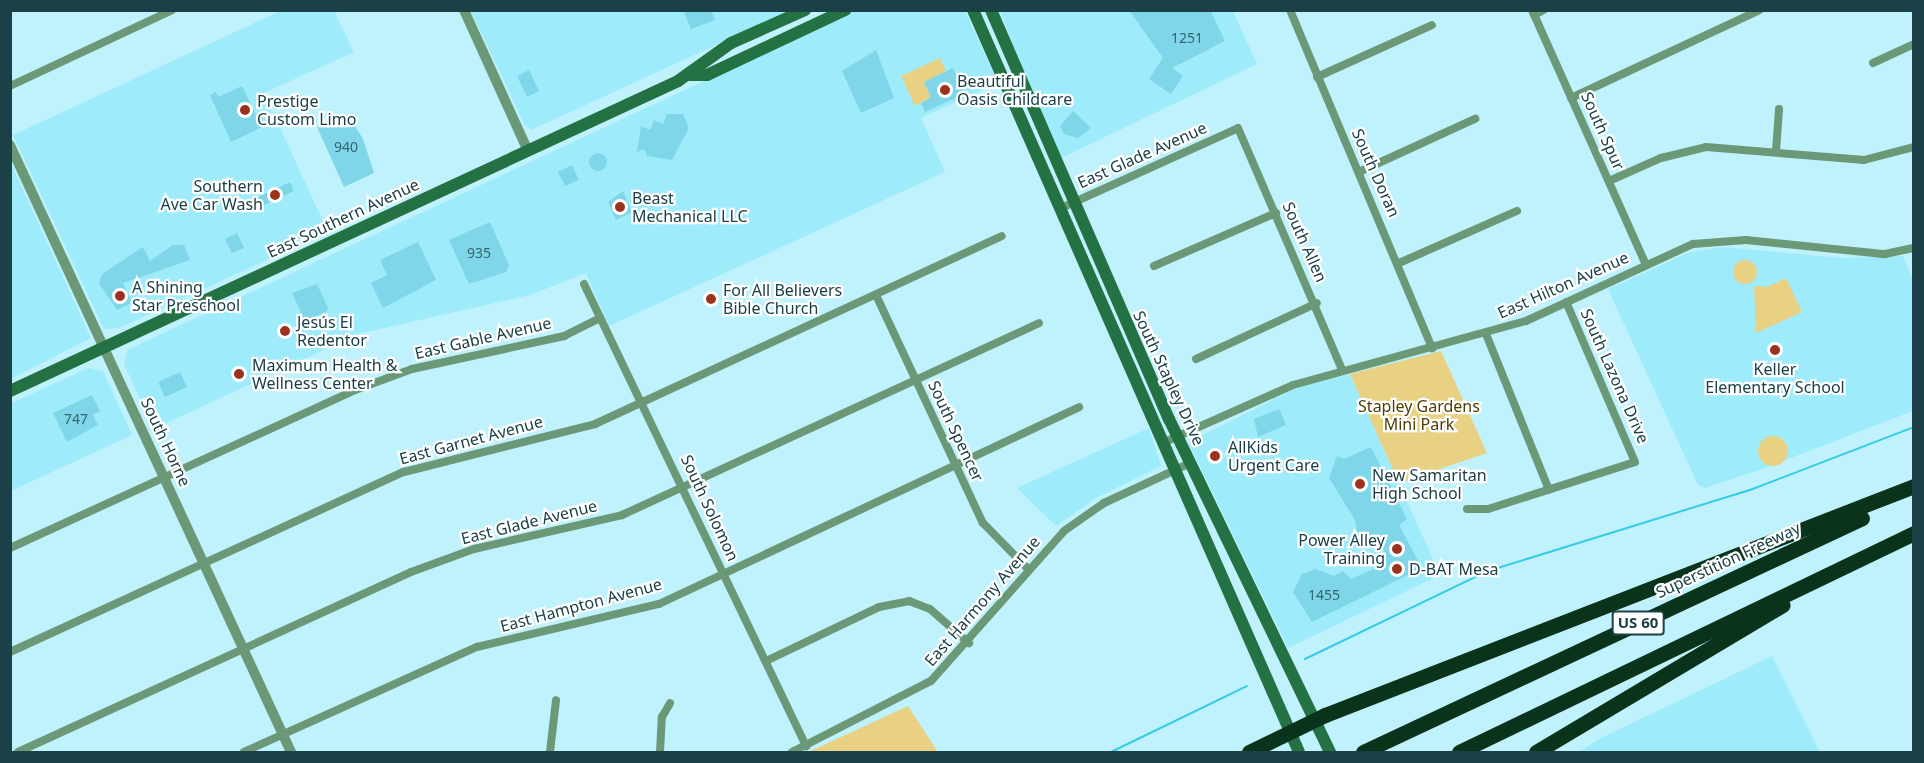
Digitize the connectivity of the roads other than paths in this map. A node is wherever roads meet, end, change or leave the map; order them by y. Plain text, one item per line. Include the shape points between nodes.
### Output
1 (172, 10) edge
2 (464, 10) edge
3 (826, 10) edge
4 (845, 10) edge
5 (973, 10) edge
6 (991, 10) edge
7 (1290, 10) edge
8 (1544, 10) edge
9 (1760, 10) edge
10 (803, 11) edge
11 (1533, 13) edge
12 (1432, 25) dead end
13 (808, 28) junction
14 (1914, 44) edge
15 (745, 57) junction
16 (1873, 63) dead end
17 (690, 75) junction
18 (1317, 77) junction
19 (1004, 79) junction
20 (10, 86) edge
21 (1571, 98) junction
22 (1779, 109) dead end
23 (1034, 113) junction
24 (1475, 119) dead end
25 (1238, 128) joint
26 (10, 145) edge
27 (1914, 147) edge
28 (528, 151) junction
29 (1776, 152) junction
30 (1359, 172) junction
31 (1609, 181) junction
32 (1065, 206) junction
33 (1517, 211) dead end
34 (1276, 213) junction
35 (1002, 236) dead end
36 (1914, 248) edge
37 (1400, 263) junction
38 (1646, 265) junction
39 (1154, 266) dead end
40 (584, 284) dead end
41 (876, 295) junction
42 (1566, 302) junction
43 (1317, 303) junction
44 (600, 318) junction
45 (1039, 323) dead end
46 (1486, 334) junction
47 (105, 347) junction
48 (1432, 348) junction
49 (1196, 359) dead end
50 (1342, 370) junction
51 (915, 380) junction
52 (10, 391) edge
53 (643, 403) junction
54 (1079, 407) dead end
55 (1178, 437) junction
56 (1165, 442) junction
57 (1190, 463) junction
58 (956, 465) junction
59 (1177, 468) junction
60 (166, 476) junction
61 (1914, 486) edge
62 (684, 488) junction
63 (1550, 490) junction
64 (1914, 493) edge
65 (1467, 509) dead end
66 (1197, 515) junction
67 (1914, 533) edge
68 (10, 548) edge
69 (1876, 550) junction
70 (1233, 555) junction
71 (205, 562) junction
72 (1218, 562) junction
73 (1027, 568) junction
74 (724, 573) junction
75 (1253, 597) junction
76 (969, 643) junction
77 (244, 649) junction
78 (10, 652) edge
79 (766, 661) junction
80 (556, 700) dead end
81 (670, 703) dead end
82 (1314, 720) junction
83 (1289, 730) junction
84 (284, 735) junction
85 (806, 746) junction
86 (18, 753) edge
87 (244, 753) edge
88 (291, 753) edge
89 (550, 753) edge
90 (660, 753) edge
91 (792, 753) edge
92 (1249, 753) edge
93 (1299, 753) edge
94 (1330, 753) edge
95 (1364, 753) edge
96 (1459, 753) edge
97 (1536, 753) edge

1 - 20 street
2 - 28 street
3 - 13 main road
4 - 13 main road, East Southern Avenue
5 - 19 main road, South Stapley Drive
6 - 23 main road, South Stapley Drive
7 - 18 street, South Doran
8 - 11 street
9 - 21 street
10 - 15 main road via 801,23 755,45
10 - 17 main road, East Southern Avenue via 702,59
11 - 21 street, South Spur
12 - 18 street
13 - 15 main road, East Southern Avenue
14 - 16 street
15 - 17 main road, East Southern Avenue via 707,75
17 - 28 main road, East Southern Avenue
18 - 30 street, South Doran
19 - 23 main road via 1015,87 1028,113
19 - 32 main road, South Stapley Drive
21 - 31 street, South Spur
22 - 29 street
23 - 32 main road, South Stapley Drive
24 - 30 street
25 - 32 street, East Glade Avenue
25 - 34 street, South Allen
26 - 47 street, South Horne
27 - 29 street via 1864,160
28 - 47 main road, East Southern Avenue
29 - 31 street via 1706,147 1661,158
30 - 37 street, South Doran
31 - 38 street, South Spur
32 - 55 main road, South Stapley Drive
32 - 56 main road, South Stapley Drive
33 - 37 street
34 - 39 street
34 - 43 street, South Allen
35 - 41 street, East Garnet Avenue
36 - 38 street, East Hilton Avenue via 1885,254 1719,239 1693,244
37 - 48 street, South Doran
38 - 42 street, East Hilton Avenue
40 - 44 street, South Solomon
41 - 51 street, South Spencer
41 - 53 street, East Garnet Avenue
42 - 46 street, East Hilton Avenue
42 - 63 street, South Lazona Drive via 1635,462
43 - 49 street
43 - 50 street, South Allen
44 - 53 street, South Solomon
44 - 60 street, East Gable Avenue via 564,336 402,373
45 - 51 street, East Glade Avenue
46 - 48 street, East Hilton Avenue
46 - 63 street
47 - 52 main road, East Southern Avenue
47 - 60 street, South Horne
48 - 50 street, East Hilton Avenue
50 - 55 street, East Hilton Avenue via 1293,385
51 - 58 street, South Spencer
51 - 62 street, East Glade Avenue
53 - 62 street, South Solomon
53 - 71 street, East Garnet Avenue via 595,424 404,472
54 - 58 street, East Hampton Avenue
55 - 56 street, East Hilton Avenue
55 - 57 main road, South Stapley Drive
56 - 59 main road, South Stapley Drive
57 - 59 street, East Harmony Avenue
57 - 70 main road, South Stapley Drive
58 - 73 street, South Spencer via 996,541
58 - 74 street, East Hampton Avenue
59 - 66 main road, South Stapley Drive
59 - 73 street, East Harmony Avenue via 1084,515
60 - 68 street, East Gable Avenue
60 - 71 street, South Horne
61 - 82 highway
62 - 74 street, South Solomon
62 - 77 street, East Glade Avenue via 622,515 474,549
63 - 65 street via 1488,509
64 - 95 highway, Superstition Freeway / US 60
66 - 70 main road
66 - 72 main road, South Stapley Drive
67 - 69 highway, US 60
69 - 96 highway, US 60
69 - 97 highway
70 - 75 main road, South Stapley Drive
71 - 77 street, South Horne
71 - 78 street, East Garnet Avenue
72 - 75 main road via 1229,564 1244,593
72 - 83 main road, South Stapley Drive
73 - 76 street, East Harmony Avenue
74 - 79 street, South Solomon
74 - 84 street, East Hampton Avenue via 659,604 477,647
75 - 82 main road, South Stapley Drive
76 - 79 street via 930,609 909,601 879,607
76 - 85 street, East Harmony Avenue via 932,681 904,700
77 - 84 street, South Horne
77 - 86 street, East Glade Avenue
79 - 85 street, South Solomon
80 - 89 street
81 - 90 street via 662,717
82 - 83 highway
82 - 94 main road, South Stapley Drive
83 - 92 highway
83 - 93 main road, South Stapley Drive
84 - 87 street, East Hampton Avenue
84 - 88 street, South Horne
85 - 91 street, East Harmony Avenue

